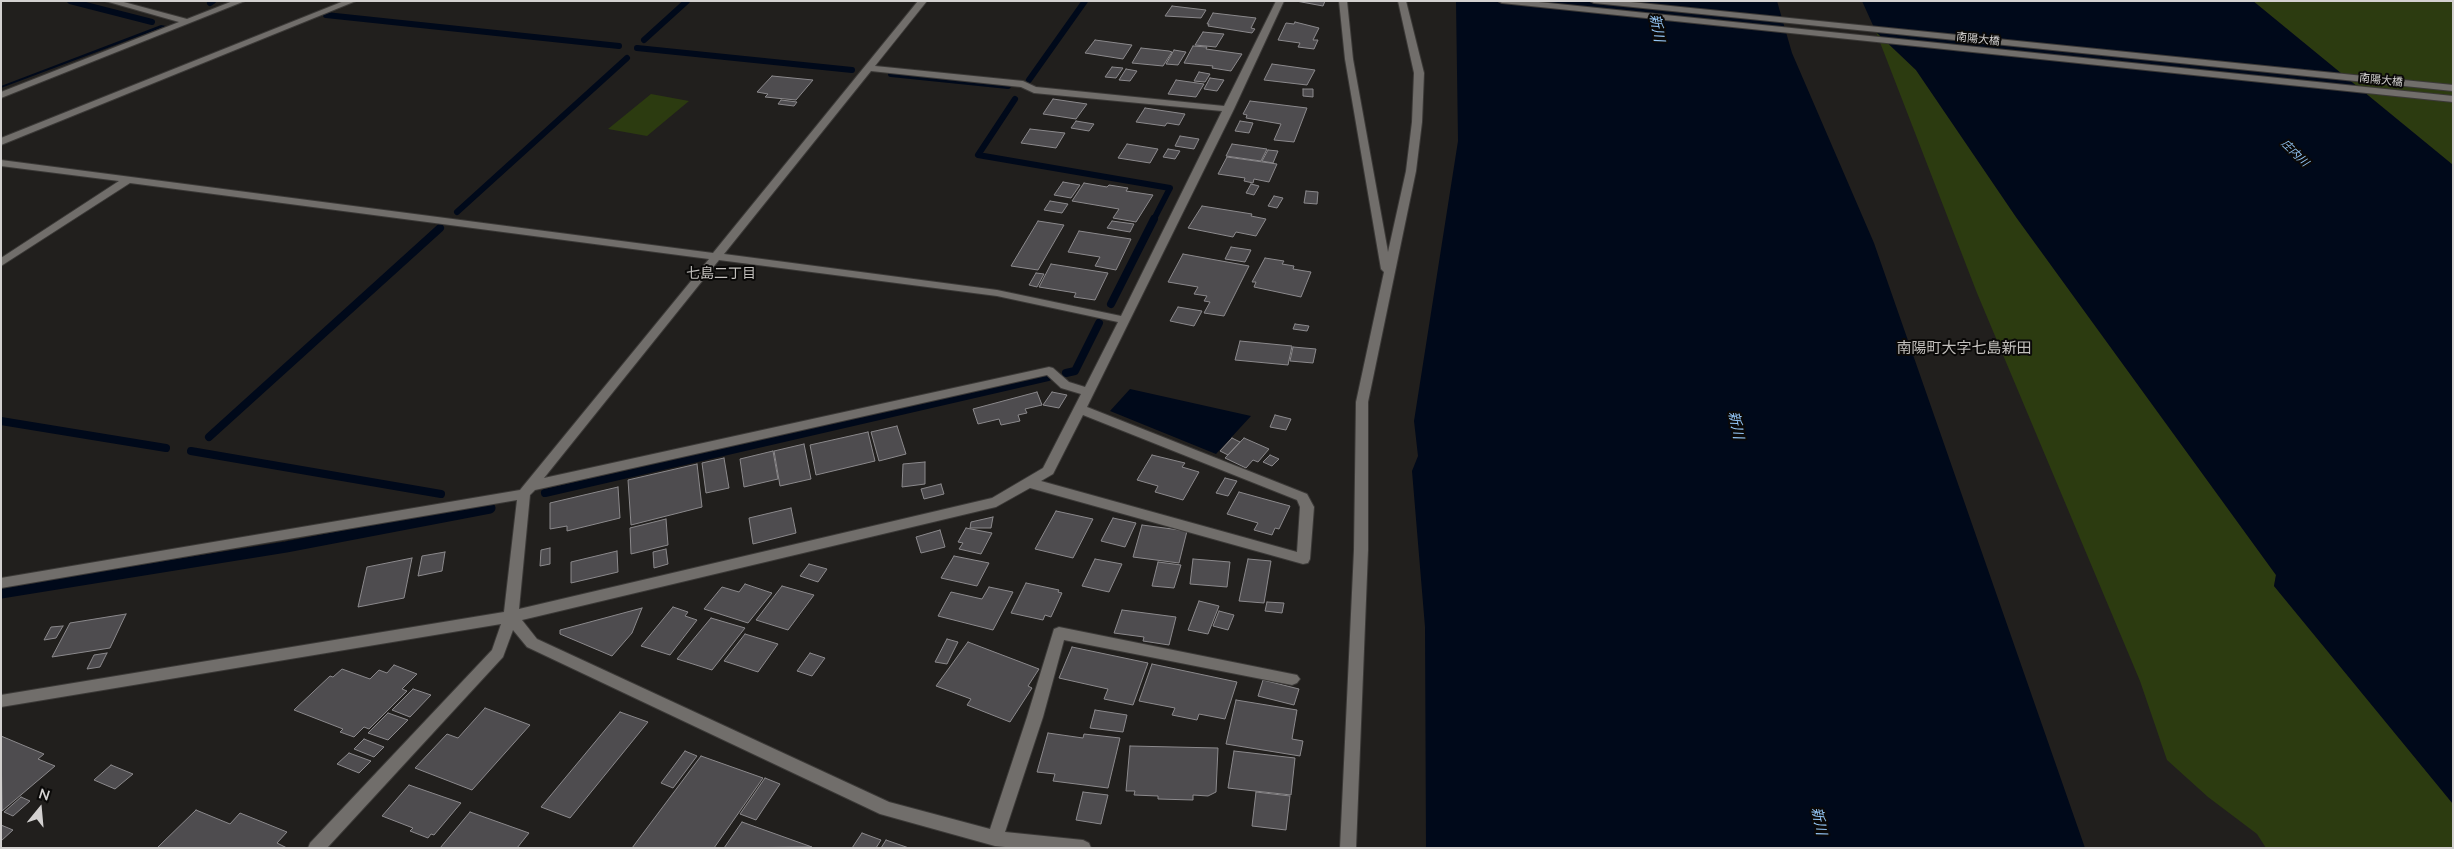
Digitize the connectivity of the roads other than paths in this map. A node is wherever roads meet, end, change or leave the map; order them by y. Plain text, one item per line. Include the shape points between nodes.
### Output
1 (108, 1) edge
2 (241, 1) edge
3 (352, 1) edge
4 (923, 1) edge
5 (1280, 1) edge
6 (1343, 1) edge
7 (1402, 1) edge
8 (1502, 1) edge
9 (1594, 1) edge
10 (188, 22) junction
11 (865, 72) junction
12 (2453, 88) edge
13 (1, 95) edge
14 (2453, 99) edge
15 (1229, 109) junction
16 (1, 142) edge
17 (1, 163) edge
18 (128, 180) junction
19 (716, 256) junction
20 (1, 263) edge
21 (1388, 276) junction
22 (1125, 320) junction
23 (1088, 392) junction
24 (1079, 410) junction
25 (1030, 483) junction
26 (527, 490) junction
27 (1, 583) edge
28 (511, 617) junction
29 (1292, 679) dead end
30 (1, 701) edge
31 (995, 838) junction
32 (316, 848) edge
33 (1083, 848) edge
34 (1348, 848) edge

1 - 10 street
2 - 10 street
3 - 16 street
4 - 11 street
5 - 15 street
6 - 21 street via 1348,59
7 - 21 street via 1419,73 1418,122
8 - 14 street, 南陽大橋
9 - 12 street, 南陽大橋
10 - 13 street
11 - 15 street via 1024,84 1034,90
11 - 19 street
15 - 22 street
17 - 18 street
18 - 19 street
18 - 20 street
19 - 22 street via 998,293
19 - 26 street
21 - 34 street via 1362,402 1361,550
22 - 23 street
23 - 24 street
23 - 26 street via 1065,385 1049,371
24 - 25 street via 1048,471
24 - 25 street via 1302,497 1307,508 1303,558
25 - 28 street via 996,502
26 - 27 street
26 - 28 street
28 - 30 street
28 - 31 street via 532,643 886,809
28 - 32 street via 498,653
29 - 31 street via 1059,633 1036,717
31 - 33 street

